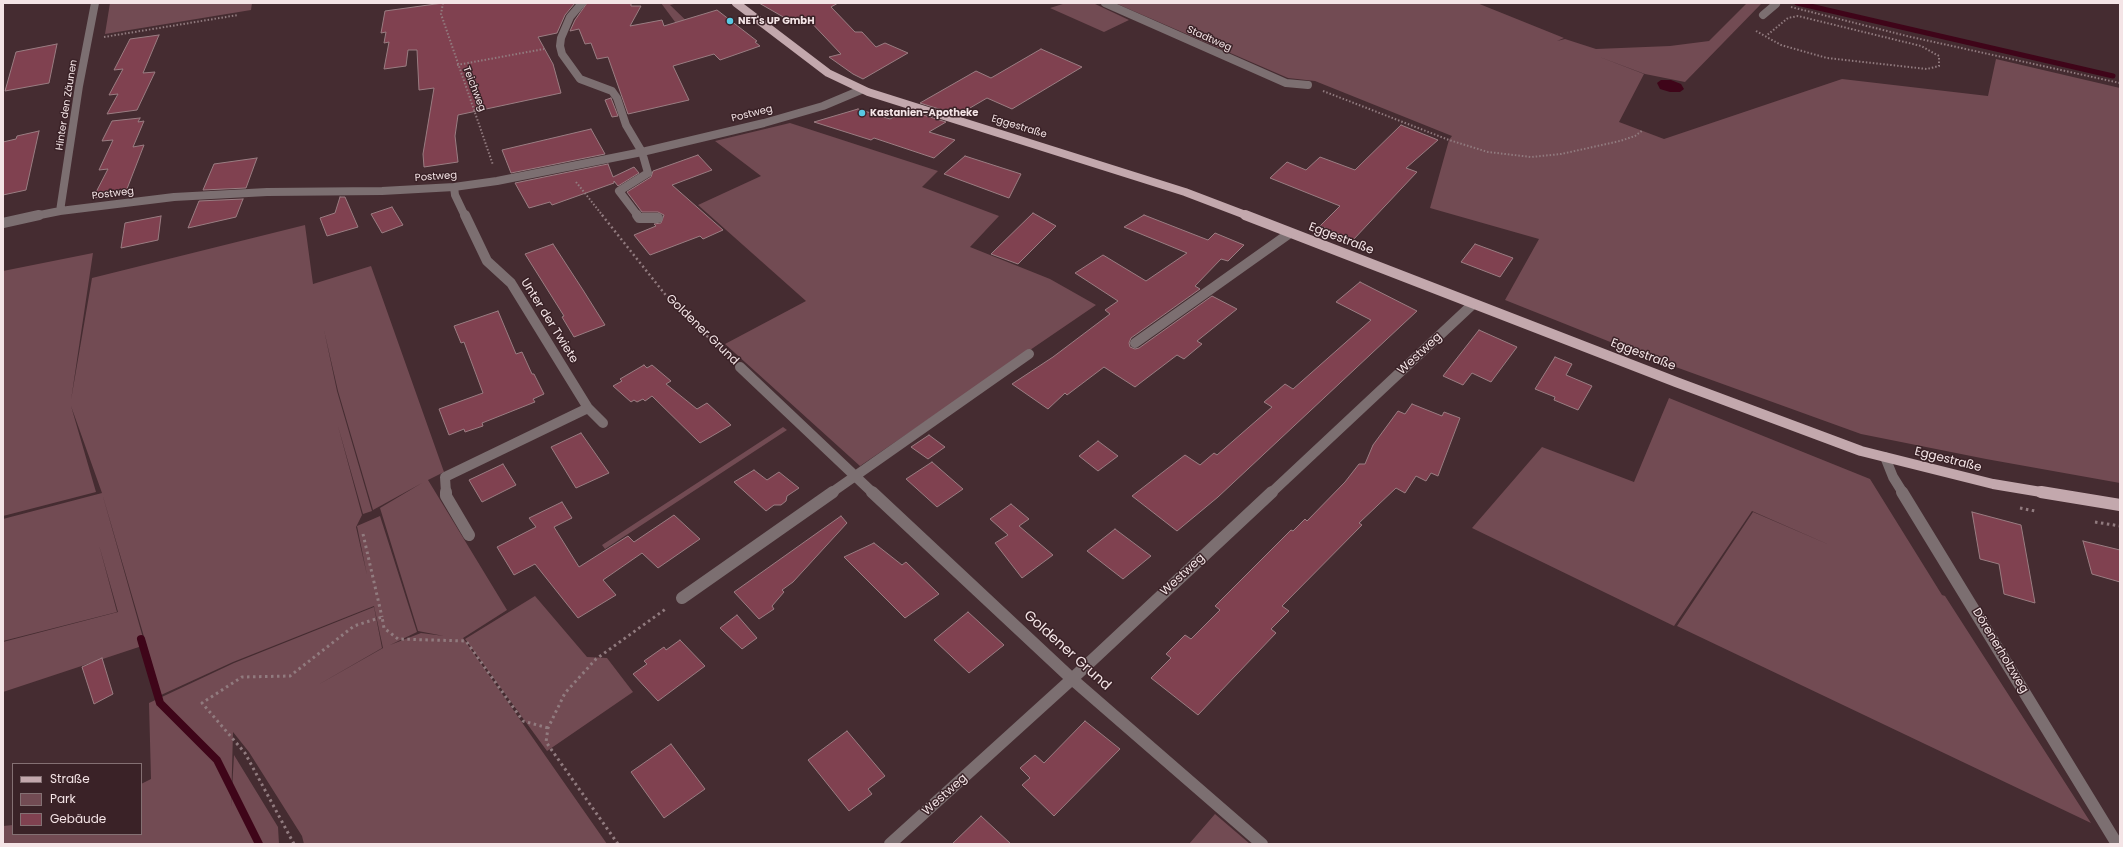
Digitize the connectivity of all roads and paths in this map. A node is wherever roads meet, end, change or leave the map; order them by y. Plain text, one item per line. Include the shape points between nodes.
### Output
1 (95, 3) edge
2 (443, 3) edge
3 (582, 3) edge
4 (736, 3) edge
5 (1105, 3) edge
6 (1776, 4) edge
7 (238, 15) dead end
8 (1763, 15) joint
9 (1766, 36) junction
10 (88, 40) junction
11 (560, 46) junction
12 (457, 65) junction
13 (2120, 83) edge
14 (1308, 86) joint
15 (861, 90) junction
16 (1643, 130) dead end
17 (642, 152) junction
18 (567, 167) junction
19 (497, 181) junction
20 (454, 187) junction
21 (60, 211) junction
22 (658, 218) dead end
23 (3, 224) edge
24 (1290, 232) junction
25 (1473, 304) junction
26 (1135, 343) dead end
27 (1029, 354) dead end
28 (740, 367) joint
29 (588, 408) junction
30 (603, 423) dead end
31 (1885, 457) junction
32 (856, 476) junction
33 (2120, 505) edge
34 (363, 534) dead end
35 (469, 535) dead end
36 (682, 598) joint
37 (382, 617) junction
38 (1072, 679) junction
39 (548, 728) junction
40 (294, 844) edge
41 (618, 844) edge
42 (890, 844) edge
43 (1262, 844) edge
44 (2117, 844) edge

1 - 10 street, Hinter den Zäunen
2 - 12 path, Teichweg via 441,14
3 - 11 street via 570,17
4 - 15 main road, Eggestraße via 828,73
5 - 14 street, Stadtweg via 1286,83
6 - 8 street
6 - 13 path
7 - 10 path
8 - 9 path via 1752,29
9 - 9 path via 1788,18 1798,16 1921,46 1939,56 1938,66 1927,69 1827,58 1781,45
10 - 21 street, Hinter den Zäunen
11 - 12 path
11 - 17 street via 572,70 580,79 612,91 626,125
12 - 19 path, Teichweg via 485,137
14 - 16 path via 1448,140 1488,152 1531,157 1561,154 1620,141
15 - 17 street, Postweg via 823,106 764,123
15 - 24 main road, Eggestraße via 1184,192
17 - 18 street, Postweg
17 - 22 street via 648,173 619,191 639,218
18 - 19 street, Postweg
18 - 28 path, Goldener Grund via 568,172 672,303
19 - 20 street, Postweg
20 - 21 street, Postweg via 182,197
20 - 29 street, Unter der Twiete via 455,195 487,261 511,283
21 - 23 street, Postweg
24 - 25 main road, Eggestraße
24 - 26 street, Eggestraße
25 - 31 main road, Eggestraße via 1775,420
25 - 38 street, Westweg
27 - 32 street
28 - 32 street, Goldener Grund
29 - 30 street, Unter der Twiete
29 - 35 street via 445,477 446,496
31 - 33 main road, Eggestraße via 1993,484
31 - 44 street, Dörenerholzweg via 1893,477
32 - 36 street
32 - 38 street, Goldener Grund
34 - 37 path
36 - 39 path via 596,659 565,693
37 - 39 path via 384,628 398,639 466,641 523,721
37 - 40 path via 354,626 290,676 242,677 202,703 245,753
38 - 42 street, Westweg
38 - 43 street, Goldener Grund
39 - 41 path via 546,742

